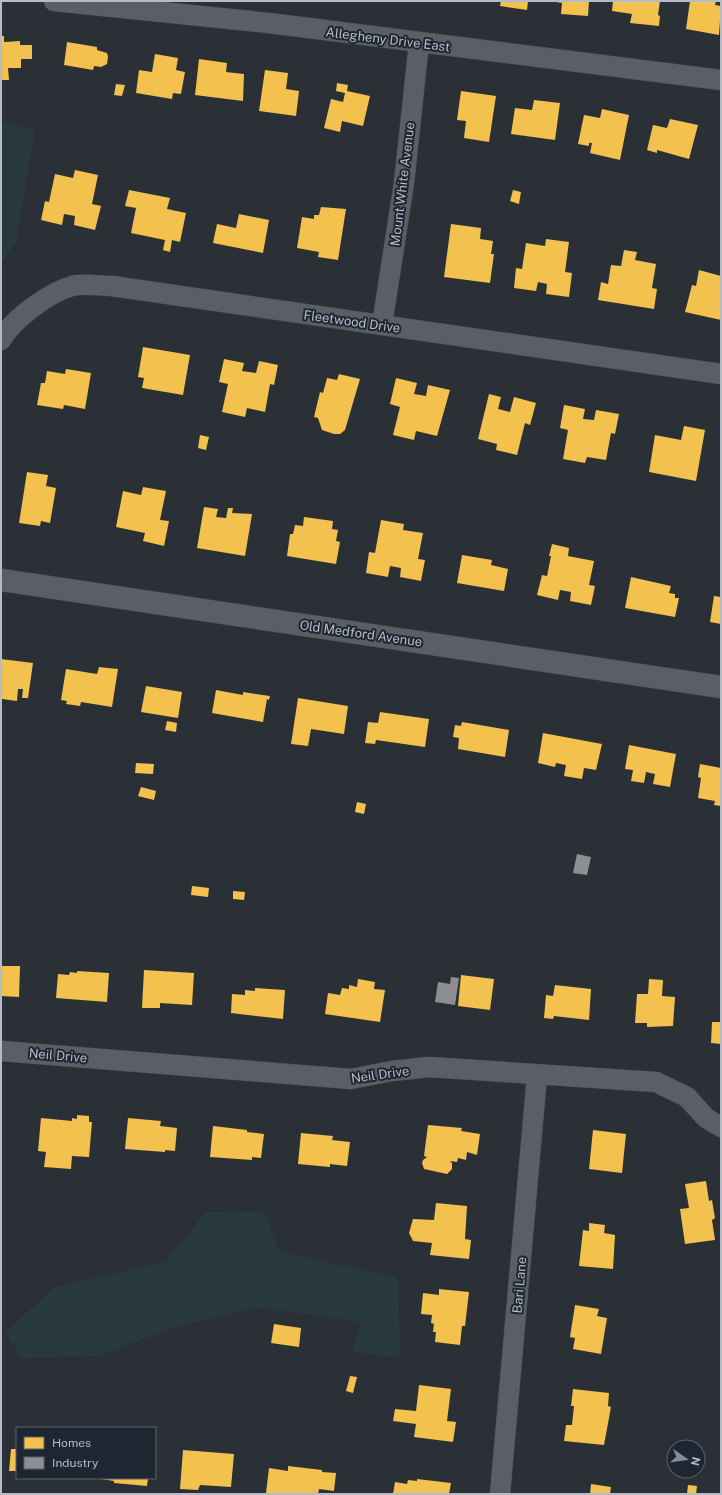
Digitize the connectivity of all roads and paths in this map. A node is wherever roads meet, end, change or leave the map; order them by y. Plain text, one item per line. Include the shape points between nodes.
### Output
1 (54, 1) edge
2 (419, 43) junction
3 (721, 80) edge
4 (382, 325) junction
5 (1, 340) edge
6 (721, 374) edge
7 (1, 580) edge
8 (721, 687) edge
9 (1, 1050) edge
10 (537, 1076) junction
11 (721, 1127) edge
12 (500, 1494) edge

1 - 2 street, Allegheny Drive East via 269,23
2 - 3 street, Allegheny Drive East
2 - 4 street, Mount White Avenue via 404,183
4 - 5 street, Fleetwood Drive via 112,286 73,286 48,297 23,316
4 - 6 street, Fleetwood Drive
7 - 8 street, Old Medford Avenue
9 - 10 street, Neil Drive via 352,1079 429,1067
10 - 11 street, Neil Drive via 656,1082 688,1097 706,1118
10 - 12 street, Bari Lane

